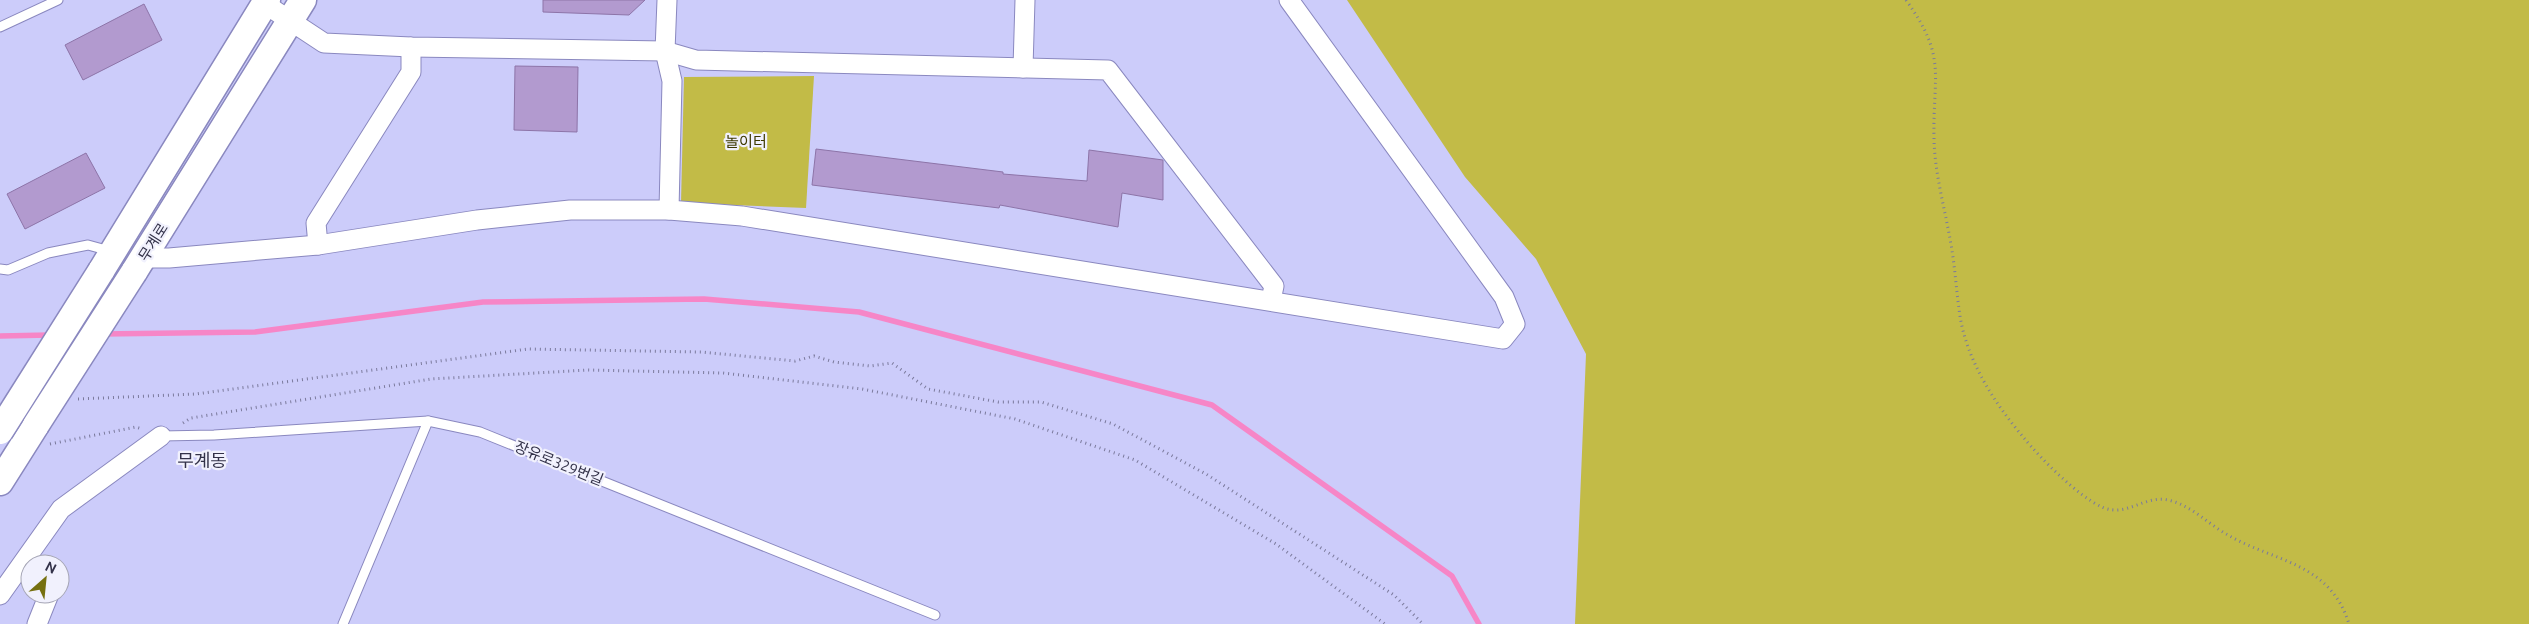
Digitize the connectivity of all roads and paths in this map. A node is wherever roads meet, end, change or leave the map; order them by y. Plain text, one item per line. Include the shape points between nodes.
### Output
1 (58, 0) edge
2 (667, 0) edge
3 (1024, 0) edge
4 (1289, 0) edge
5 (1906, 0) edge
6 (264, 1) edge
7 (296, 10) edge
8 (0, 27) edge
9 (411, 47) junction
10 (665, 51) junction
11 (1023, 68) junction
12 (669, 210) junction
13 (318, 245) junction
14 (107, 261) junction
15 (138, 265) junction
16 (0, 269) edge
17 (1271, 300) junction
18 (75, 399) dead end
19 (428, 421) junction
20 (0, 431) edge
21 (161, 436) junction
22 (21, 449) junction
23 (0, 482) edge
24 (0, 595) edge
25 (45, 604) edge
26 (935, 615) dead end
27 (37, 624) edge
28 (343, 624) edge
29 (1385, 624) edge
30 (1423, 624) edge
31 (2349, 624) edge

1 - 8 lane
2 - 10 street
3 - 11 street
4 - 17 street via 1504,297 1516,324 1503,339
5 - 31 path via 1933,46 1937,65 1934,137 1960,318 1978,368 2007,418 2040,456 2095,503 2112,510 2126,511 2150,500 2183,505 2238,541 2289,560 2310,572 2332,593
6 - 7 street
6 - 14 main road, 무계로
7 - 9 street via 324,43
7 - 15 main road, 무계로
9 - 10 street
9 - 13 street via 411,72 316,223
10 - 11 street via 696,60
10 - 12 street via 672,81
11 - 17 street via 1108,70 1274,286
12 - 13 street via 570,210 477,220
12 - 17 street via 742,216
13 - 15 street via 169,258
14 - 16 lane via 88,245 48,253 8,270
14 - 20 main road, 무계로, bridge
15 - 22 main road, 무계로, bridge
18 - 30 path via 196,394 528,349 701,352 795,361 814,356 870,366 892,363 928,389 998,402 1041,402 1113,424 1206,474 1394,595
19 - 21 lane, 장유로329번길
19 - 26 lane, 장유로329번길 via 480,432
19 - 28 lane
21 - 22 path via 136,427
21 - 24 street via 61,509
21 - 29 path via 191,418 431,379 588,370 723,373 862,389 1015,418 1135,460 1276,544
22 - 23 main road, 무계로
25 - 27 street

